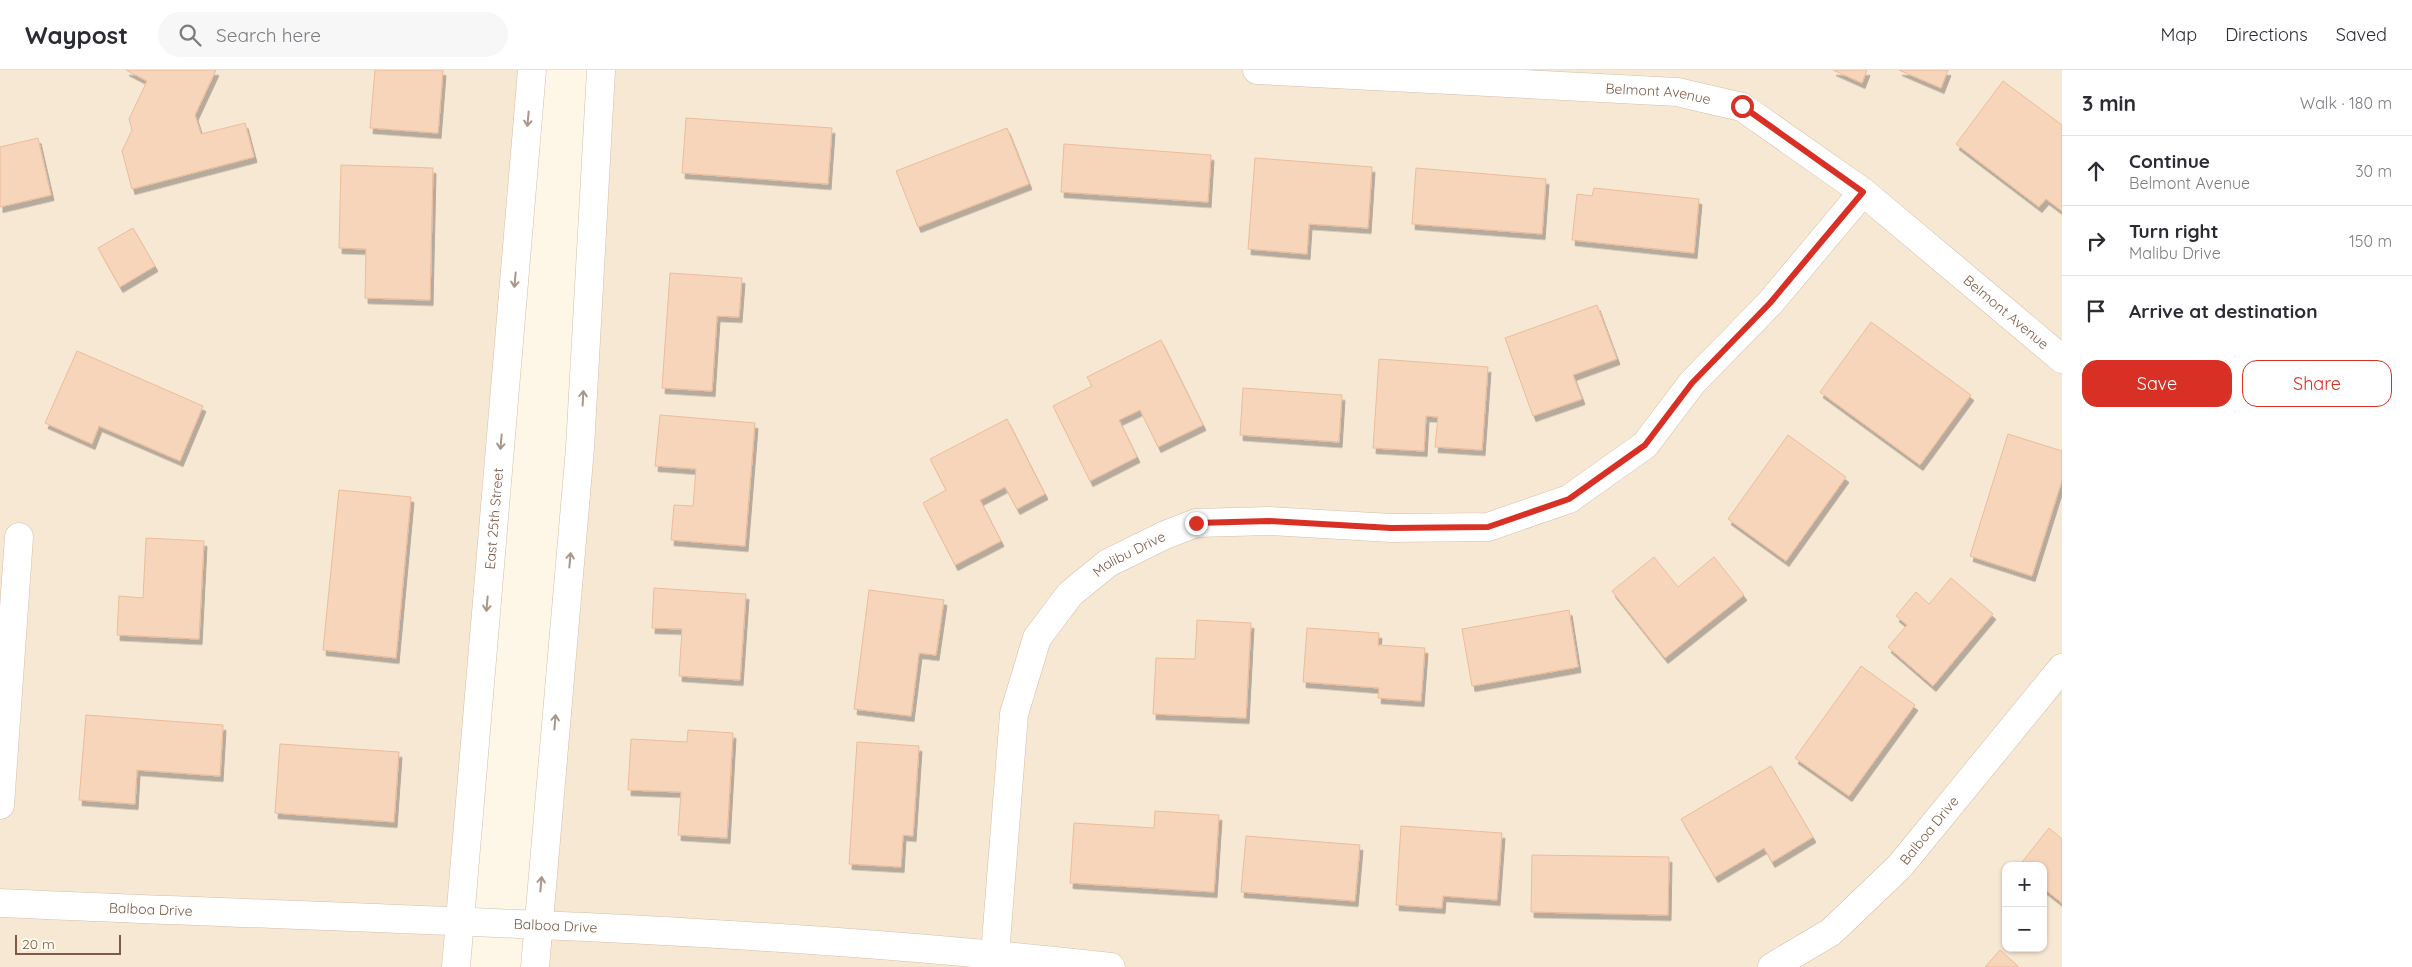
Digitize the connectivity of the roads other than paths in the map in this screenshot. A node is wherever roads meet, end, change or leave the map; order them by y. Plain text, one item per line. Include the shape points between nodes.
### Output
1 (532, 70) edge
2 (601, 70) edge
3 (1257, 70) edge
4 (1863, 192) junction
5 (2062, 359) edge
6 (19, 538) dead end
7 (2062, 668) edge
8 (0, 805) edge
9 (0, 903) edge
10 (460, 921) junction
11 (538, 923) junction
12 (994, 960) edge
13 (456, 967) edge
14 (534, 967) edge
15 (1111, 967) edge
16 (1772, 967) edge

1 -> 10 street, East 25th Street
11 -> 2 street via 580,448
3 - 4 street, Belmont Avenue via 1677,92 1742,106
4 - 5 street, Belmont Avenue
4 - 12 street, Malibu Drive via 1770,303 1692,383 1645,445 1569,499 1488,527 1391,528 1269,521 1196,523 1108,564 1070,594 1037,638 1014,714
6 - 8 street
7 - 16 street, Balboa Drive via 1900,866 1830,932
9 - 10 street, Balboa Drive
10 - 11 street, Balboa Drive
10 - 13 street, East 25th Street
11 - 12 street, Balboa Drive
11 - 14 street
12 - 15 street, Balboa Drive

